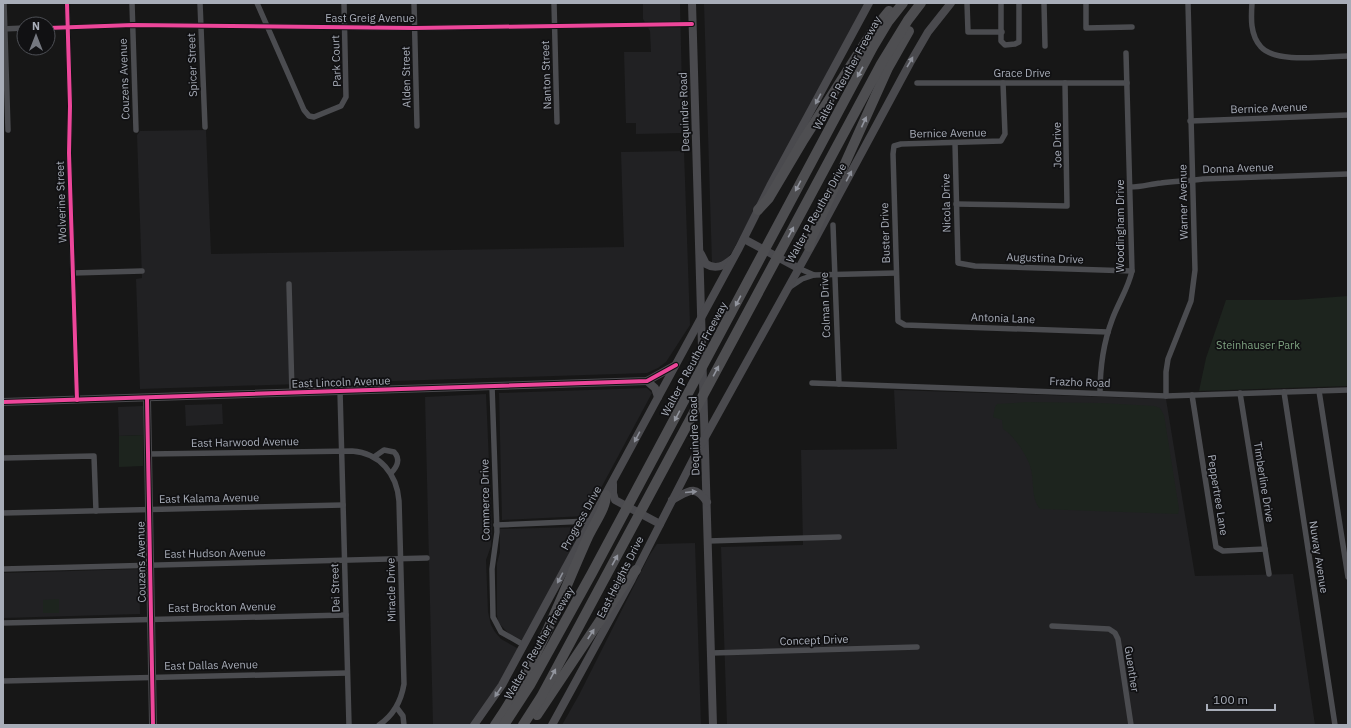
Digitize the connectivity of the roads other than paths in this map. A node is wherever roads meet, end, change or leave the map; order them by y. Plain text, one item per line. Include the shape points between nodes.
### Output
1 (4, 3) edge
2 (67, 3) edge
3 (132, 3) edge
4 (200, 3) edge
5 (257, 3) edge
6 (344, 3) edge
7 (414, 3) edge
8 (554, 3) edge
9 (692, 3) edge
10 (869, 3) edge
11 (895, 3) edge
12 (903, 3) edge
13 (921, 3) edge
14 (928, 3) edge
15 (952, 3) edge
16 (967, 3) edge
17 (1001, 3) edge
18 (1018, 3) edge
19 (1044, 3) edge
20 (1086, 3) edge
21 (1188, 3) edge
22 (1252, 3) edge
23 (692, 24) junction
24 (133, 25) junction
25 (201, 26) junction
26 (267, 26) junction
27 (554, 26) junction
28 (68, 27) junction
29 (344, 27) junction
30 (1132, 27) dead end
31 (16, 28) edge
32 (56, 28) edge
33 (414, 28) junction
34 (4, 29) edge
35 (1002, 32) junction
36 (1045, 46) dead end
37 (1126, 53) dead end
38 (1348, 56) edge
39 (917, 82) dead end
40 (1003, 82) junction
41 (1065, 83) junction
42 (1127, 83) junction
43 (1348, 115) edge
44 (1190, 121) junction
45 (557, 122) dead end
46 (417, 126) dead end
47 (205, 127) dead end
48 (8, 130) dead end
49 (136, 130) dead end
50 (954, 143) junction
51 (896, 145) joint
52 (1348, 174) edge
53 (1193, 181) junction
54 (1130, 187) junction
55 (956, 204) junction
56 (758, 210) junction
57 (833, 225) dead end
58 (744, 239) junction
59 (809, 247) junction
60 (700, 250) junction
61 (734, 258) junction
62 (958, 263) joint
63 (798, 268) junction
64 (142, 271) dead end
65 (1132, 271) junction
66 (73, 273) junction
67 (896, 273) junction
68 (814, 275) junction
69 (834, 275) junction
70 (289, 284) dead end
71 (786, 291) junction
72 (702, 317) junction
73 (898, 321) joint
74 (1108, 332) junction
75 (676, 365) junction
76 (647, 381) junction
77 (812, 384) dead end
78 (839, 384) junction
79 (492, 386) junction
80 (1348, 390) edge
81 (340, 391) junction
82 (1319, 391) junction
83 (1284, 392) junction
84 (292, 393) junction
85 (1100, 393) junction
86 (1240, 393) junction
87 (1192, 395) junction
88 (1166, 396) junction
89 (658, 397) junction
90 (147, 398) junction
91 (77, 400) junction
92 (3, 402) edge
93 (705, 438) junction
94 (342, 451) junction
95 (149, 454) junction
96 (374, 457) junction
97 (3, 458) edge
98 (391, 473) junction
99 (614, 481) junction
100 (606, 494) junction
101 (671, 500) junction
102 (707, 502) junction
103 (343, 505) junction
104 (149, 509) junction
105 (96, 511) junction
106 (3, 514) edge
107 (590, 521) junction
108 (660, 524) junction
109 (496, 525) junction
110 (838, 537) dead end
111 (708, 541) junction
112 (1265, 549) junction
113 (427, 558) dead end
114 (400, 559) junction
115 (344, 560) junction
116 (149, 564) junction
117 (3, 569) edge
118 (636, 570) junction
119 (1269, 574) dead end
120 (1348, 577) edge
121 (346, 615) junction
122 (150, 619) junction
123 (3, 623) edge
124 (1052, 626) dead end
125 (524, 645) junction
126 (916, 647) dead end
127 (711, 653) junction
128 (347, 673) junction
129 (152, 676) junction
130 (3, 681) edge
131 (397, 708) junction
132 (153, 725) edge
133 (349, 725) edge
134 (381, 725) edge
135 (404, 725) edge
136 (474, 725) edge
137 (495, 725) edge
138 (504, 725) edge
139 (523, 725) edge
140 (530, 725) edge
141 (552, 725) edge
142 (713, 725) edge
143 (1131, 725) edge
144 (1335, 725) edge

1 - 34 street
2 - 28 street, Wolverine Street
3 - 24 street, Couzens Avenue
4 - 25 street, Spicer Street
5 - 26 street
6 - 29 street, Park Court
7 - 33 street, Alden Street
8 - 27 street, Nanton Street
9 - 23 main road, Dequindre Road
10 -> 56 main road
11 - 56 highway via 872,32 769,198
12 -> 138 highway, Walter P Reuther Freeway via 888,22 870,54 592,573 530,685
139 -> 13 highway via 881,64
59 -> 14 highway via 888,68
59 -> 15 main road, Walter P Reuther Drive via 910,62 928,32
16 - 35 street via 968,32
17 - 35 street
18 - 35 street via 1019,42 1005,45 1002,41
19 - 36 street
20 - 30 street via 1086,28
21 - 44 street, Warner Avenue
22 - 38 street via 1252,26 1255,36 1261,48 1268,53 1284,57
23 - 27 street, East Greig Avenue
23 - 60 main road, Dequindre Road
24 - 25 street, East Greig Avenue
24 - 28 street, East Greig Avenue
24 - 49 street, Couzens Avenue
25 - 26 street, East Greig Avenue
25 - 47 street, Spicer Street
26 - 29 street, East Greig Avenue
26 - 29 street, Park Court via 309,116 318,115 344,103
27 - 33 street, East Greig Avenue
27 - 45 street, Nanton Street
28 - 32 street, East Greig Avenue
28 - 66 street, Wolverine Street
29 - 33 street, East Greig Avenue
31 - 34 street
33 - 46 street, Alden Street
34 - 48 street
37 - 42 street, Woodingham Drive
39 - 40 street, Grace Drive
40 - 41 street, Grace Drive
40 - 50 street, Bernice Avenue via 1005,134 1001,141
41 - 42 street, Grace Drive
41 - 55 street, Joe Drive via 1067,206
42 - 54 street, Woodingham Drive
43 - 44 street, Bernice Avenue
44 - 53 street, Warner Avenue
50 - 51 street, Bernice Avenue
50 - 55 street, Nicola Drive
51 - 67 street, Buster Drive via 893,154
52 - 53 street, Donna Avenue
53 - 54 street, Donna Avenue
53 - 88 street, Warner Avenue via 1193,293 1170,352 1166,372
54 - 65 street, Woodingham Drive
55 - 62 street, Nicola Drive
56 - 58 main road
57 - 69 street, Colman Drive
58 - 61 main road
58 - 63 main road
59 - 63 main road, Walter P Reuther Drive
60 - 61 main road via 704,262 712,267 721,266
60 - 72 main road, Dequindre Road
61 - 72 main road
62 - 65 street, Augustina Drive via 974,266
63 - 68 street
63 - 71 main road, Walter P Reuther Drive
64 - 66 street
65 - 74 street, Woodingham Drive
66 - 91 street, Wolverine Street
67 - 69 street
67 - 73 street, Buster Drive
68 - 69 street
68 - 71 street via 799,281
69 - 78 street, Colman Drive
70 - 84 street
71 - 93 main road, Walter P Reuther Drive
72 - 75 main road, Progress Drive
72 - 93 main road, Dequindre Road
73 - 74 street, Antonia Lane via 905,325
74 - 85 street, Woodingham Drive via 1101,363
75 - 76 main road, East Lincoln Avenue
75 - 89 main road, Progress Drive
76 - 79 main road, East Lincoln Avenue
76 - 89 main road via 653,386
77 - 78 street, Frazho Road
78 - 85 street, Frazho Road
79 - 81 main road, East Lincoln Avenue
79 - 109 street, Commerce Drive
80 - 82 street, Frazho Road
81 - 84 main road, East Lincoln Avenue
81 - 94 street, Dei Street
82 - 83 street, Frazho Road
82 - 120 street
83 - 86 street, Frazho Road
83 - 144 street, Nuway Avenue
84 - 90 main road, East Lincoln Avenue
85 - 88 street, Frazho Road
86 - 87 street, Frazho Road
86 - 112 street, Timberline Drive
87 - 88 street, Frazho Road
87 - 112 street, Peppertree Lane via 1216,547 1221,551
89 -> 99 main road, Progress Drive
90 - 91 main road, East Lincoln Avenue
90 - 95 main road, Couzens Avenue
91 - 92 main road, East Lincoln Avenue
93 - 101 main road, East Heights Drive
93 - 102 main road, Dequindre Road
94 - 95 street, East Harwood Avenue
94 - 96 street, Miracle Drive via 359,452
94 - 103 street, Dei Street
95 - 104 main road, Couzens Avenue
96 - 98 street, Miracle Drive
96 - 98 street via 388,450 394,452 398,457 398,463
97 - 105 street via 94,456
98 - 114 street, Miracle Drive via 399,495
99 - 100 main road, Progress Drive
99 - 108 main road via 613,494 617,501
100 - 107 main road, Progress Drive
100 - 137 highway via 606,500 531,666
101 -> 102 main road via 695,490
101 - 108 main road, East Heights Drive
102 - 111 main road, Dequindre Road
103 - 104 street, East Kalama Avenue
103 - 115 street, Dei Street
104 - 105 street, East Kalama Avenue
104 - 116 main road, Couzens Avenue
105 - 106 street, East Kalama Avenue
107 - 109 street
107 -> 125 main road, Progress Drive
108 - 118 main road, East Heights Drive
109 - 125 street, Commerce Drive via 492,569 493,616 501,632
110 - 111 street
111 - 127 main road, Dequindre Road
112 - 119 street, Timberline Drive
113 - 114 street, East Hudson Avenue
114 - 115 street, East Hudson Avenue
114 - 131 street, Miracle Drive via 404,684
115 - 116 street, East Hudson Avenue
115 - 121 street, Dei Street
116 - 117 street, East Hudson Avenue
116 - 122 main road, Couzens Avenue
140 -> 118 highway via 628,577
118 - 141 main road, East Heights Drive
121 - 122 street, East Brockton Avenue
121 - 128 street, Dei Street
122 - 123 street, East Brockton Avenue
122 - 129 main road, Couzens Avenue
124 - 143 street, Guenther via 1109,629 1115,632
125 -> 136 main road, Progress Drive via 502,685
126 - 127 street, Concept Drive
127 - 142 main road, Dequindre Road
128 - 129 street, East Dallas Avenue
128 - 133 street, Dei Street
129 - 130 street, East Dallas Avenue
129 - 132 main road, Couzens Avenue
131 - 134 street, Miracle Drive
131 - 135 street via 403,716

